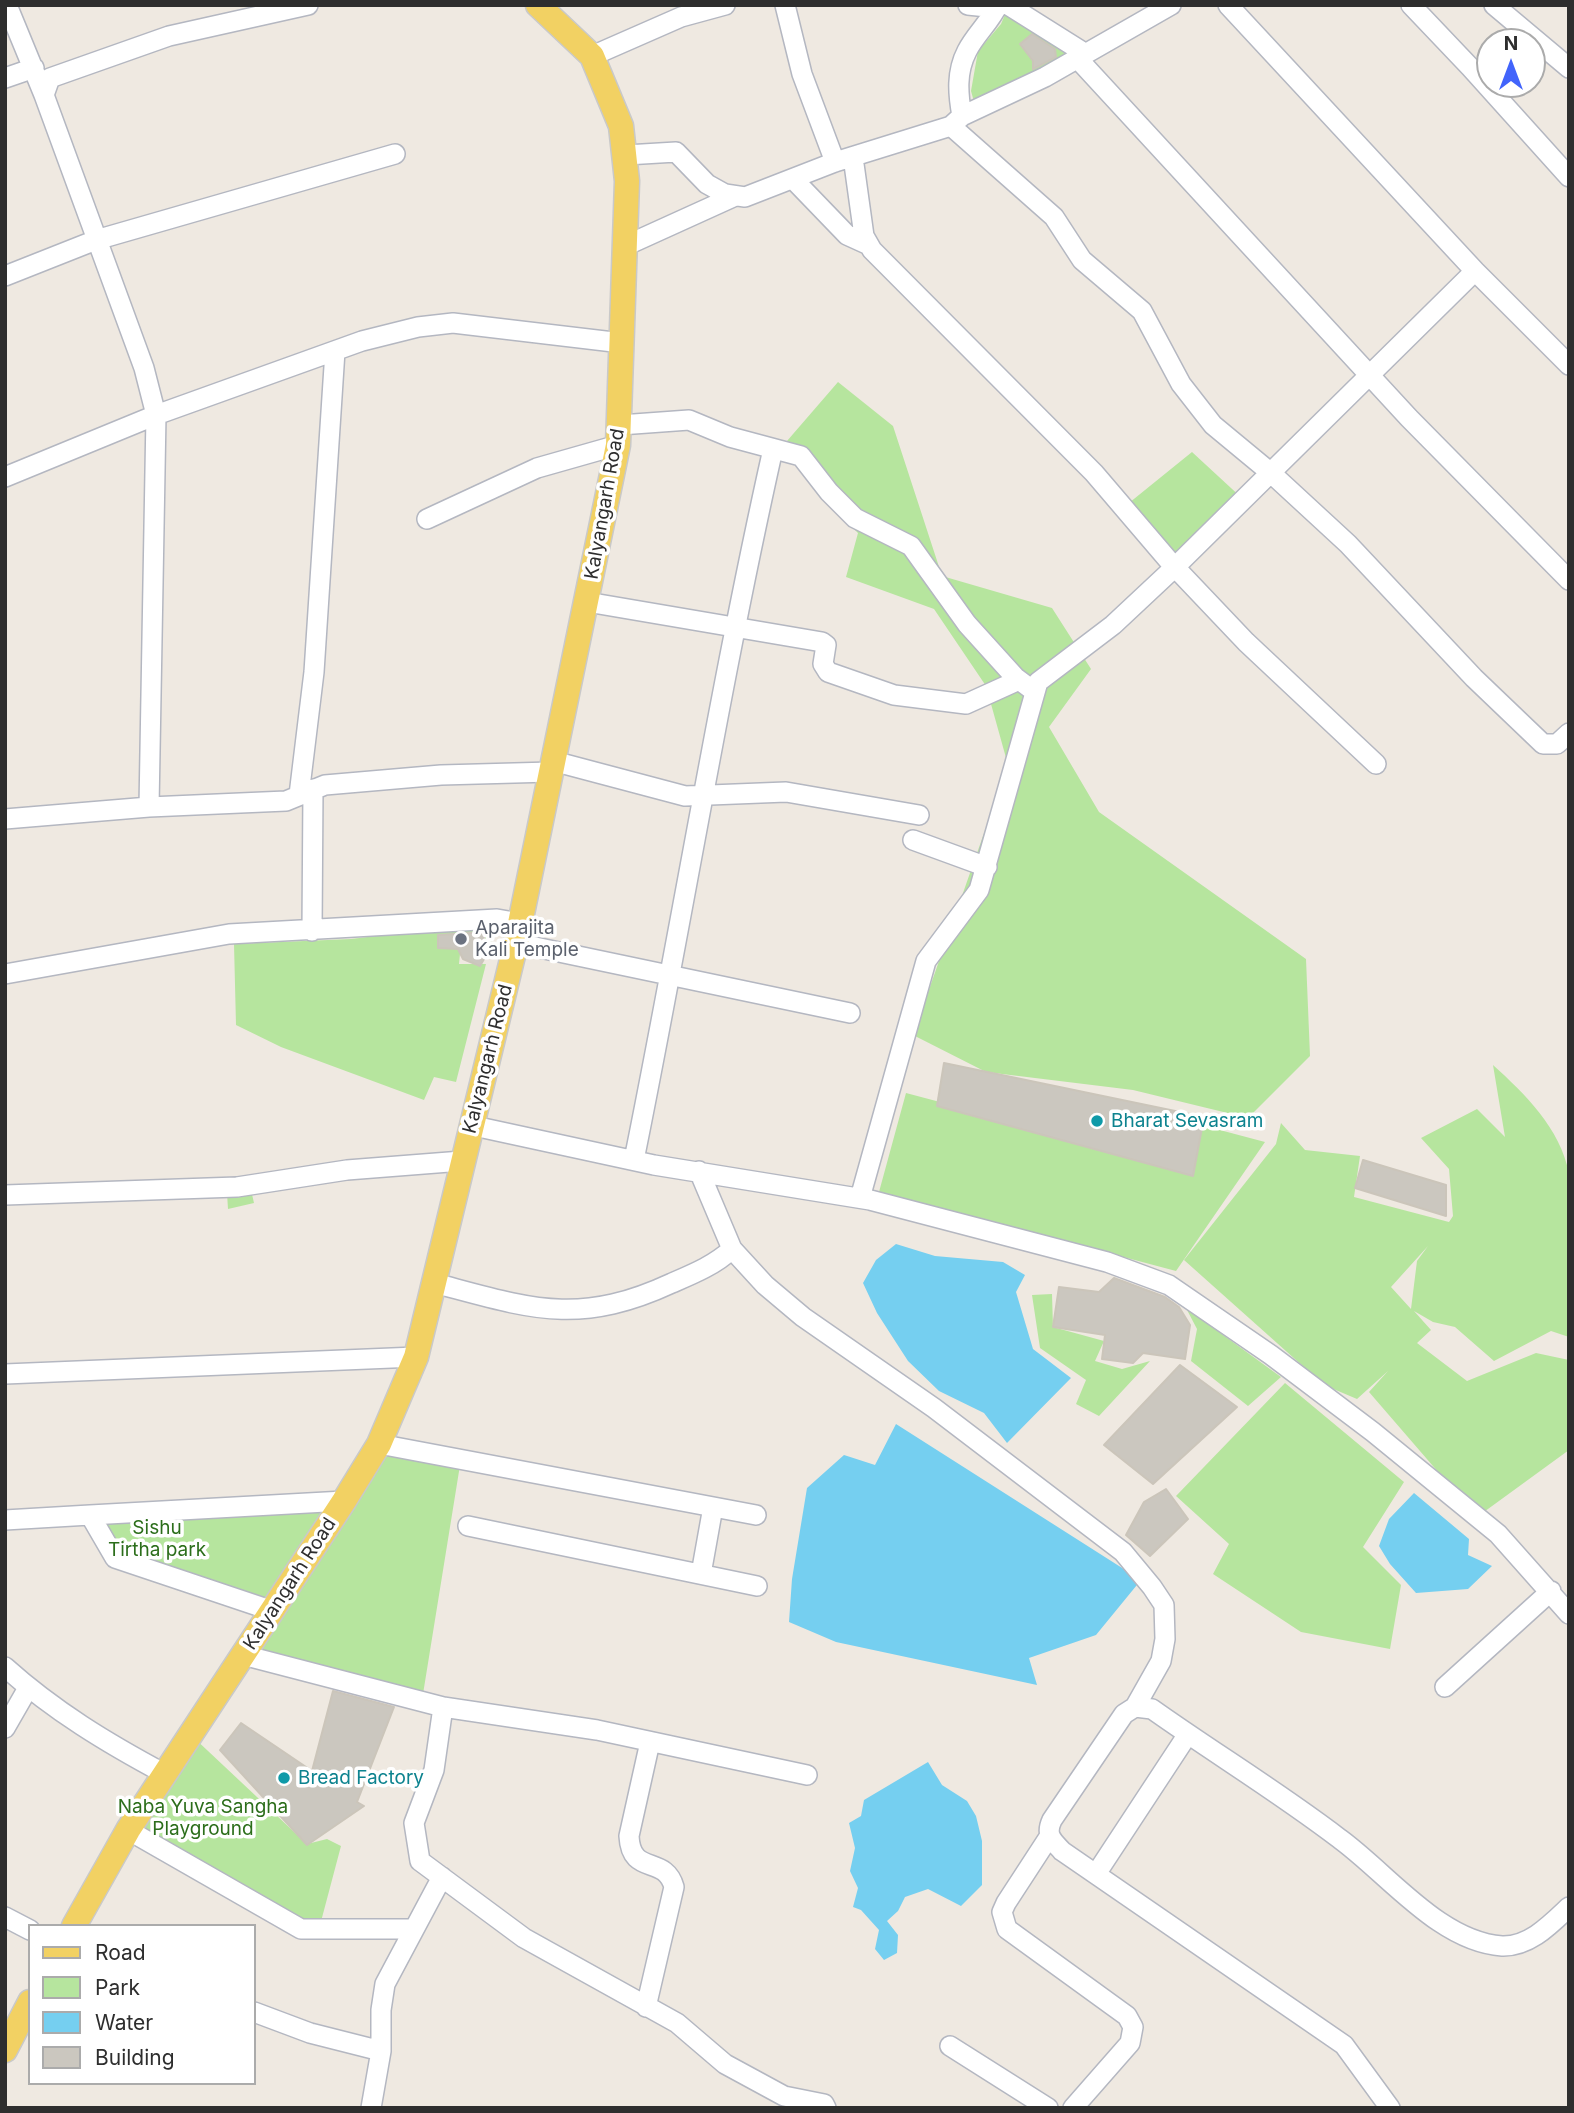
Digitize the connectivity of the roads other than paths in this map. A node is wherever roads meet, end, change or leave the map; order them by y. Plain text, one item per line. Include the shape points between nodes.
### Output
1 (7, 5) edge
2 (308, 5) edge
3 (538, 5) edge
4 (725, 5) edge
5 (785, 5) edge
6 (968, 5) edge
7 (1171, 5) edge
8 (1228, 5) edge
9 (1411, 5) edge
10 (1494, 5) edge
11 (1001, 6) edge
12 (592, 56) junction
13 (1082, 57) junction
14 (34, 68) junction
15 (1569, 68) edge
16 (5, 78) edge
17 (44, 95) junction
18 (956, 121) junction
19 (395, 154) dead end
20 (626, 155) junction
21 (844, 159) junction
22 (1569, 177) edge
23 (793, 179) junction
24 (733, 197) junction
25 (96, 240) junction
26 (869, 245) junction
27 (625, 246) junction
28 (1475, 271) junction
29 (5, 276) edge
30 (622, 343) junction
31 (335, 351) junction
32 (1569, 365) edge
33 (1370, 376) junction
34 (156, 415) junction
35 (619, 435) junction
36 (773, 449) junction
37 (1271, 473) junction
38 (5, 477) edge
39 (427, 519) dead end
40 (1175, 567) junction
41 (1569, 580) edge
42 (587, 601) junction
43 (733, 628) junction
44 (1019, 680) junction
45 (1035, 692) junction
46 (1569, 733) edge
47 (1376, 764) dead end
48 (552, 766) junction
49 (306, 792) junction
50 (703, 796) junction
51 (149, 807) junction
52 (919, 815) dead end
53 (5, 819) edge
54 (914, 840) dead end
55 (987, 867) junction
56 (312, 931) junction
57 (518, 933) junction
58 (5, 975) edge
59 (671, 975) junction
60 (850, 1013) dead end
61 (474, 1126) junction
62 (634, 1160) junction
63 (462, 1161) junction
64 (699, 1171) junction
65 (5, 1195) edge
66 (860, 1198) junction
67 (732, 1249) junction
68 (433, 1283) junction
69 (416, 1357) junction
70 (5, 1374) edge
71 (379, 1444) junction
72 (344, 1501) junction
73 (713, 1507) junction
74 (90, 1515) junction
75 (756, 1515) dead end
76 (5, 1520) edge
77 (468, 1526) dead end
78 (701, 1574) junction
79 (757, 1586) dead end
80 (1551, 1591) junction
81 (270, 1610) junction
82 (1569, 1614) edge
83 (243, 1655) junction
84 (5, 1667) edge
85 (1445, 1687) dead end
86 (29, 1688) junction
87 (443, 1707) junction
88 (1135, 1707) junction
89 (5, 1728) edge
90 (1188, 1734) junction
91 (650, 1742) junction
92 (165, 1774) junction
93 (807, 1774) dead end
94 (128, 1830) junction
95 (1049, 1837) junction
96 (1096, 1874) junction
97 (442, 1877) junction
98 (1569, 1908) edge
99 (5, 1917) edge
100 (75, 1924) edge
101 (28, 1929) edge
102 (414, 1929) junction
103 (28, 2006) edge
104 (646, 2007) junction
105 (256, 2013) edge
106 (950, 2046) dead end
107 (5, 2050) edge
108 (380, 2051) junction
109 (371, 2108) edge
110 (826, 2108) edge
111 (1048, 2108) edge
112 (1073, 2108) edge
113 (1390, 2108) edge

1 - 14 street
2 - 17 street via 169,36 50,78
3 - 12 main road, Kalyangarh Road
4 - 12 street via 681,16
5 - 21 street via 802,74
6 - 11 street
7 - 13 street
8 - 28 street
9 - 22 street
10 - 15 street
11 - 13 street
11 - 18 street via 967,51 960,70
12 - 20 main road, Kalyangarh Road via 621,126
13 - 18 street
13 - 33 street
14 - 16 street
14 - 17 street
17 - 25 street
18 - 21 street
18 - 37 street via 1054,217 1082,260 1142,311 1181,384 1213,425
19 - 25 street
20 - 24 street via 676,152 707,184
20 - 27 main road, Kalyangarh Road
21 - 23 street
21 - 26 street
23 - 24 street via 752,195
23 - 26 street via 847,235
24 - 27 street
25 - 29 street
25 - 34 street via 144,368
26 - 40 street via 1094,473
27 - 30 main road, Kalyangarh Road
28 - 32 street
28 - 33 street
30 - 31 street via 453,323 418,327
30 - 35 main road, Kalyangarh Road
31 - 34 street
31 - 49 street
33 - 37 street
33 - 41 street
34 - 38 street
34 - 51 street
35 - 36 street via 689,421
35 - 39 street
35 - 42 main road, Kalyangarh Road
36 - 43 street
36 - 44 street via 801,456 856,518 911,546 967,624
37 - 40 street
37 - 46 street via 1348,544 1543,744 1557,744
40 - 45 street via 1113,625 1038,682
40 - 47 street via 1246,642
42 - 43 street
42 - 48 main road, Kalyangarh Road
43 - 44 street via 822,642 828,672 894,695 966,704
43 - 50 street
44 - 45 street
45 - 55 street
48 - 49 street via 325,785
48 - 50 street via 685,796
48 - 57 main road, Kalyangarh Road
49 - 51 street via 286,801
49 - 56 street
50 - 52 street via 786,792
50 - 59 street
51 - 53 street
54 - 55 street
55 - 66 street via 970,905 926,961
56 - 57 street via 497,919
56 - 58 street via 229,933
57 - 59 street
57 - 61 main road, Kalyangarh Road
59 - 60 street
59 - 62 street
61 - 62 street
61 - 63 main road, Kalyangarh Road
62 - 64 street
63 - 65 street via 347,1170 236,1187
63 - 68 main road, Kalyangarh Road
64 - 66 street
64 - 67 street
66 - 80 street via 1055,1247 1169,1285 1373,1432 1498,1534
67 - 68 street via 699,1271 634,1301 596,1309 554,1311
67 - 88 street via 803,1317 934,1408 1123,1552 1164,1605 1161,1661
68 - 69 main road, Kalyangarh Road
69 - 70 street
69 - 71 main road, Kalyangarh Road
71 - 72 main road, Kalyangarh Road
71 - 73 street
72 - 74 street
72 - 81 main road, Kalyangarh Road
73 - 75 street
73 - 78 street
74 - 76 street
74 - 81 street via 115,1558
77 - 78 street
78 - 79 street
80 - 82 street
80 - 85 street
81 - 83 main road, Kalyangarh Road
83 - 87 street
83 - 92 main road, Kalyangarh Road
84 - 86 street
86 - 89 street
86 - 92 street via 94,1736
87 - 91 street
87 - 97 street via 433,1770 414,1823 420,1861
88 - 90 street via 1152,1709
88 - 95 street via 1124,1714 1052,1820
90 - 96 street
90 - 98 street via 1341,1839 1443,1925 1471,1941 1520,1944 1544,1931
91 - 93 street
91 - 104 street via 629,1848 639,1861 671,1875 674,1887
92 - 94 main road, Kalyangarh Road
94 - 100 main road, Kalyangarh Road
94 - 102 street via 301,1929
95 - 96 street
95 - 112 street via 1006,1903 1002,1920 1007,1929 1127,2016 1133,2028 1130,2043
96 - 113 street via 1344,2045
97 - 102 street
97 - 104 street via 524,1938
99 - 101 street
102 - 108 street via 386,1984 380,2010
103 - 107 main road
104 - 110 street via 677,2023 725,2064 766,2088
105 - 108 street
106 - 111 street
108 - 109 street

